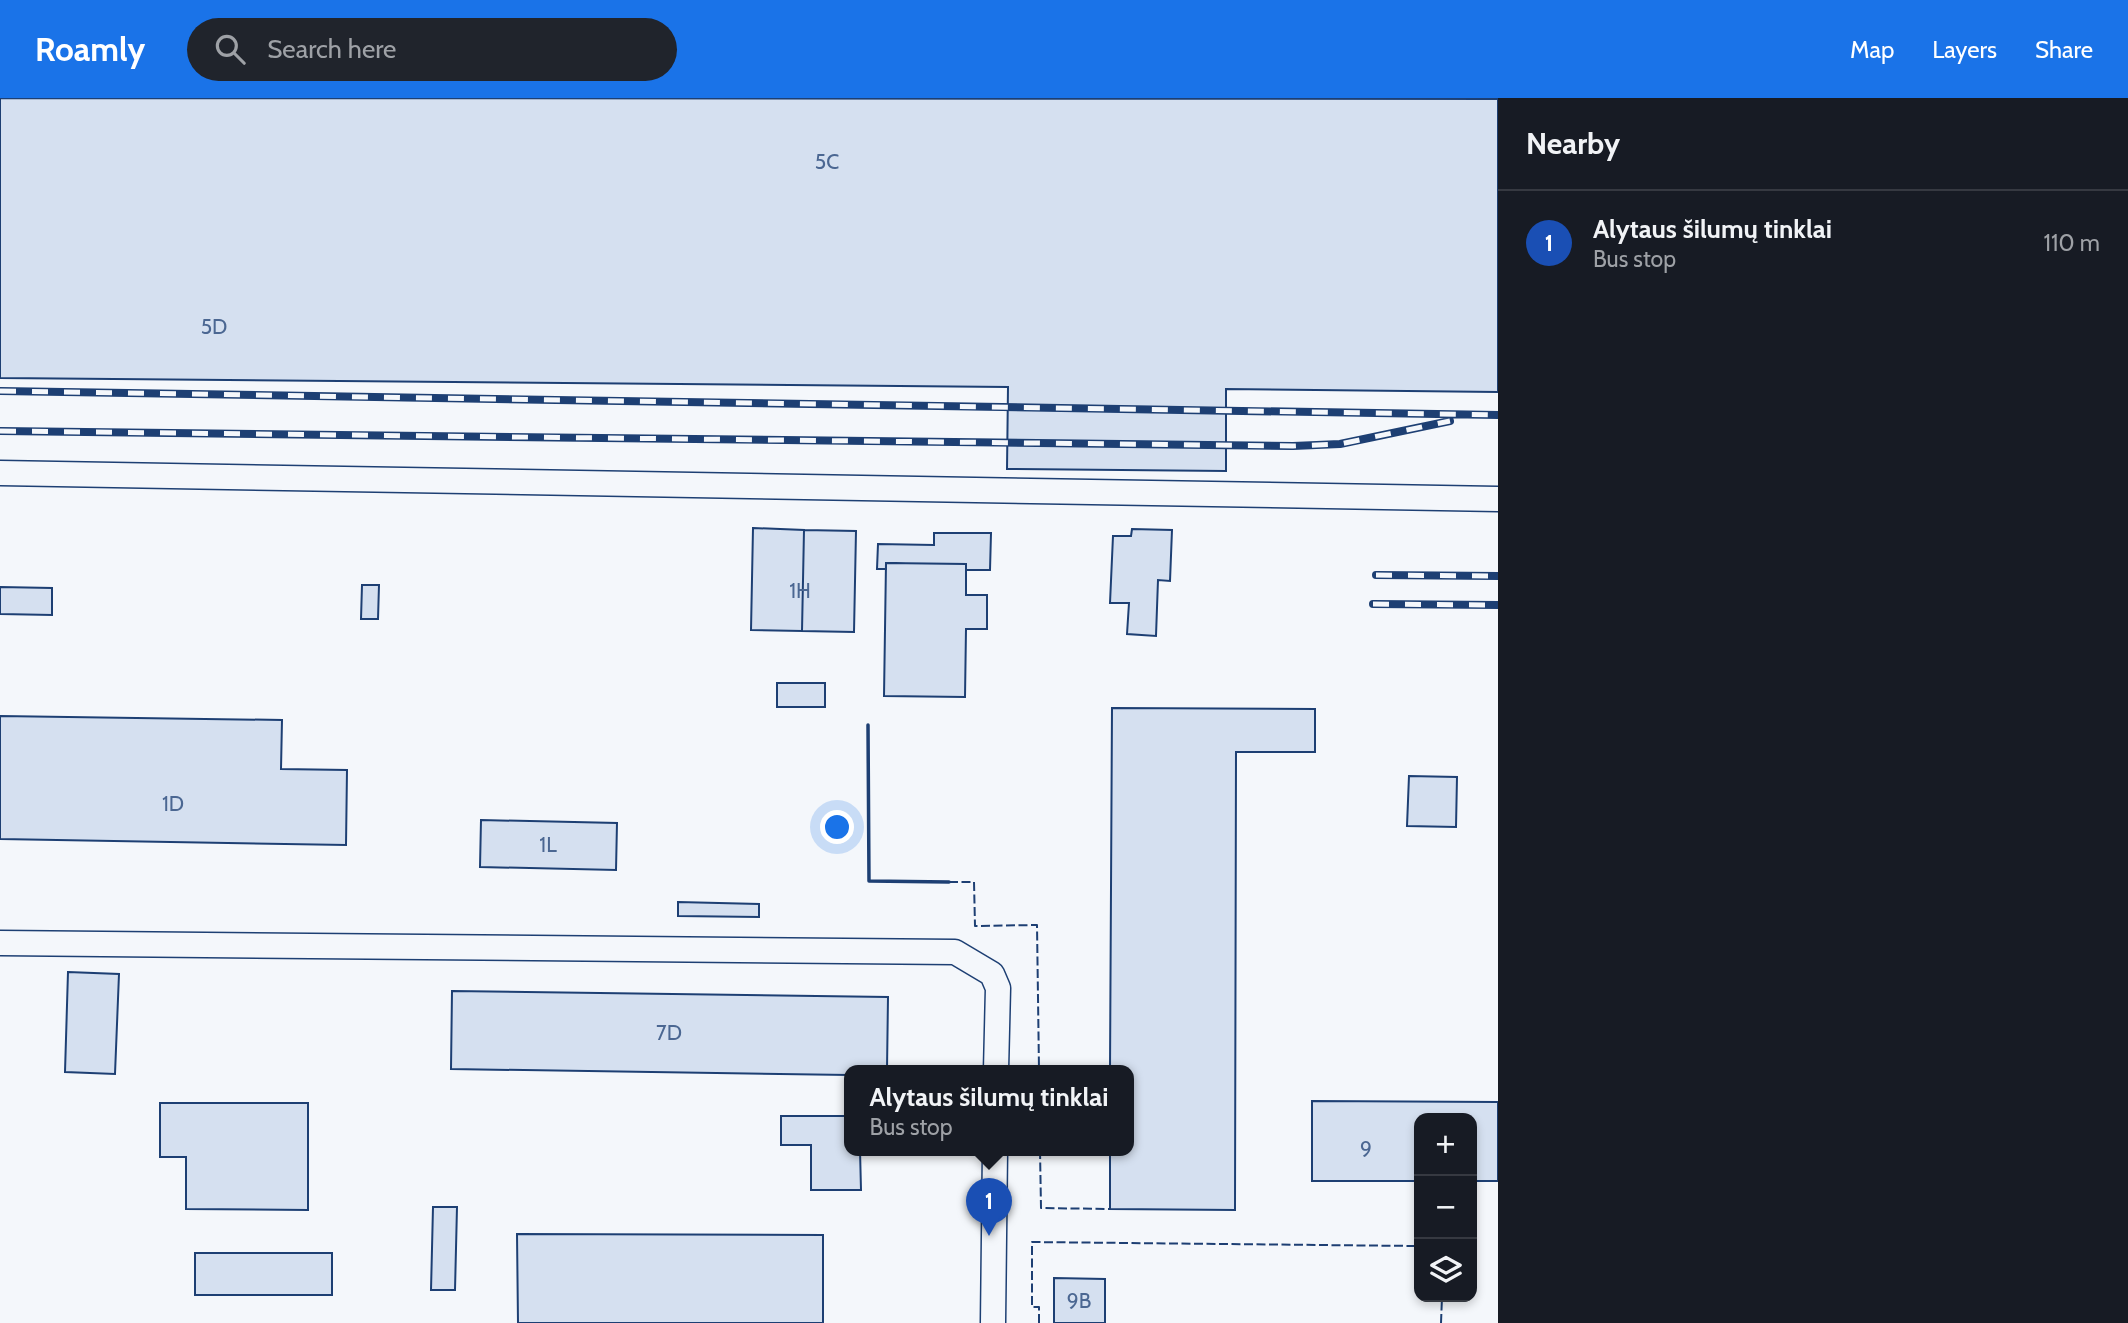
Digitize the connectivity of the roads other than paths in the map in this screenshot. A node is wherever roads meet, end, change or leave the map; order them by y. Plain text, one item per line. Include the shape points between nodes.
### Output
1 (0, 473) edge
2 (1498, 499) edge
3 (0, 943) edge
4 (996, 1065) edge
5 (995, 1156) edge
6 (993, 1323) edge

1 - 2 street
3 - 4 street via 955,952 992,974 998,988
5 - 6 street

